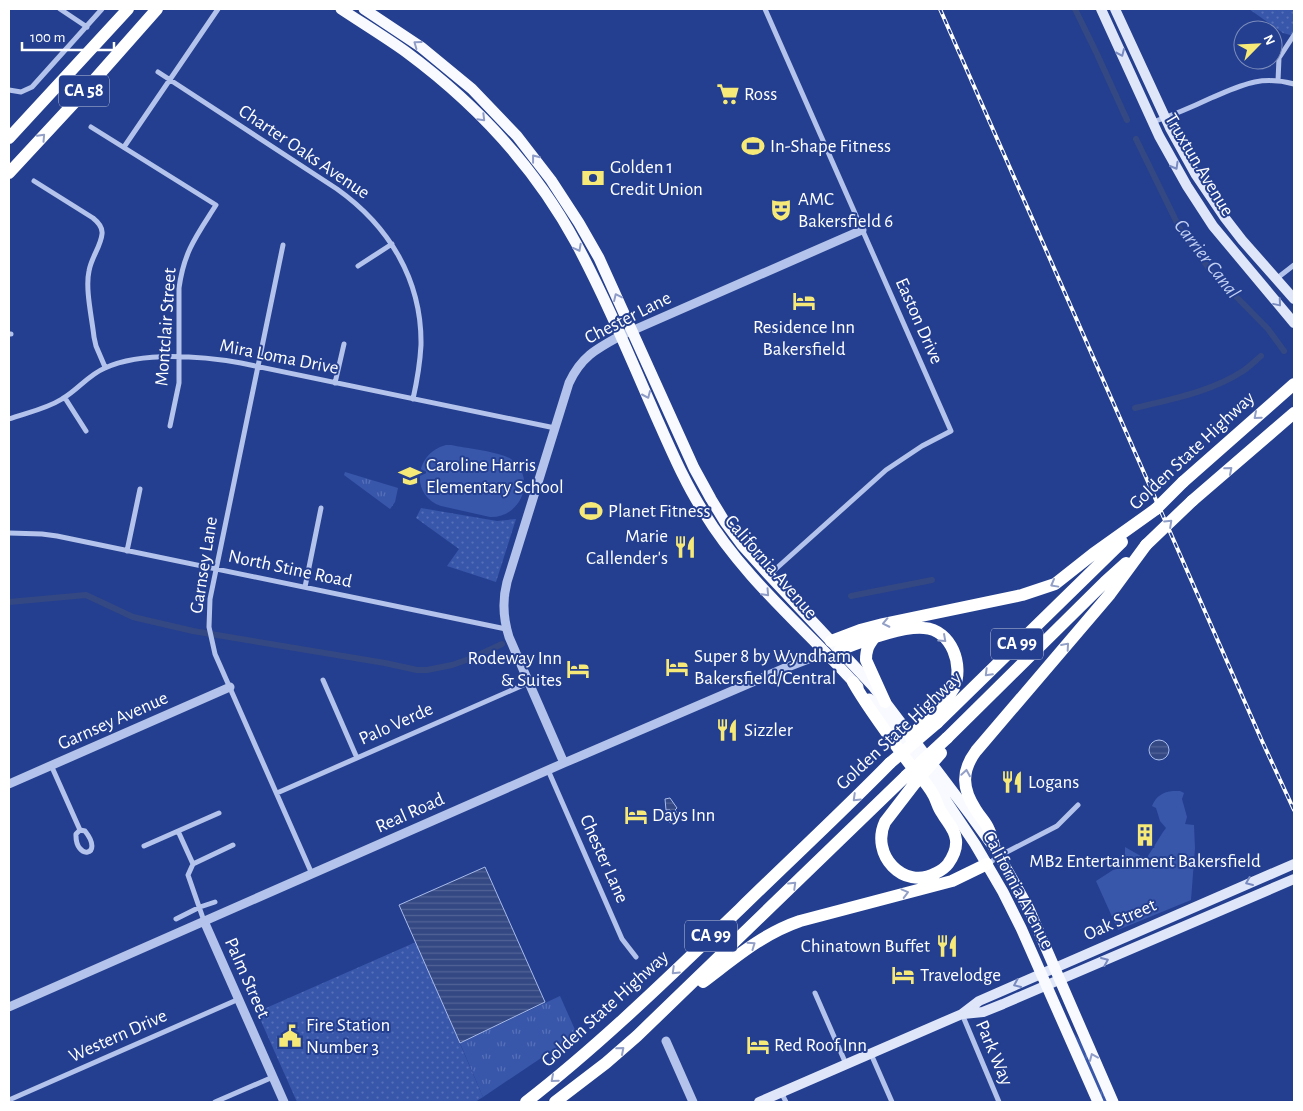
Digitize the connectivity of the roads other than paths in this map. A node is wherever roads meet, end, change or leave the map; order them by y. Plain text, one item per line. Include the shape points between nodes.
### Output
1 (60, 9) edge
2 (102, 9) edge
3 (128, 9) edge
4 (157, 9) edge
5 (218, 9) edge
6 (341, 9) edge
7 (364, 9) edge
8 (765, 9) edge
9 (1101, 9) edge
10 (1115, 9) edge
11 (87, 27) junction
12 (1294, 35) edge
13 (158, 72) dead end
14 (169, 80) junction
15 (1278, 81) junction
16 (1294, 84) edge
17 (9, 90) edge
18 (1166, 117) junction
19 (1153, 123) junction
20 (91, 127) dead end
21 (9, 138) edge
22 (124, 147) junction
23 (9, 172) edge
24 (532, 176) junction
25 (551, 180) junction
26 (34, 181) dead end
27 (1213, 226) junction
28 (862, 230) junction
29 (392, 244) junction
30 (283, 245) dead end
31 (1294, 265) edge
32 (358, 266) dead end
33 (1276, 279) junction
34 (1294, 299) edge
35 (1294, 323) edge
36 (632, 331) junction
37 (620, 336) junction
38 (344, 344) dead end
39 (179, 357) junction
40 (105, 367) junction
41 (258, 367) junction
42 (335, 383) junction
43 (1294, 384) edge
44 (64, 398) junction
45 (413, 399) junction
46 (1294, 413) edge
47 (9, 419) edge
48 (170, 426) dead end
49 (555, 428) junction
50 (86, 431) dead end
51 (670, 448) junction
52 (140, 488) dead end
53 (704, 488) junction
54 (697, 502) junction
55 (321, 508) dead end
56 (9, 533) edge
57 (733, 533) junction
58 (719, 536) junction
59 (127, 550) junction
60 (1095, 560) junction
61 (216, 569) junction
62 (768, 575) junction
63 (305, 587) junction
64 (1107, 588) junction
65 (506, 629) junction
66 (874, 638) junction
67 (835, 646) junction
68 (826, 654) junction
69 (322, 680) dead end
70 (853, 682) junction
71 (528, 683) junction
72 (230, 687) junction
73 (886, 702) junction
74 (933, 720) junction
75 (357, 758) junction
76 (564, 763) junction
77 (51, 765) junction
78 (548, 770) junction
79 (910, 780) junction
80 (9, 784) edge
81 (276, 793) junction
82 (934, 795) junction
83 (1078, 805) dead end
84 (219, 814) dead end
85 (80, 830) dead end
86 (178, 831) junction
87 (975, 844) junction
88 (233, 845) dead end
89 (144, 846) dead end
90 (997, 853) junction
91 (193, 864) junction
92 (987, 864) junction
93 (1294, 864) edge
94 (312, 874) junction
95 (1294, 879) edge
96 (215, 902) dead end
97 (200, 907) junction
98 (176, 919) dead end
99 (204, 921) junction
100 (636, 957) dead end
101 (1055, 967) junction
102 (1041, 973) junction
103 (1060, 980) junction
104 (1046, 986) junction
105 (815, 993) dead end
106 (239, 999) junction
107 (9, 1007) edge
108 (962, 1014) junction
109 (657, 1016) junction
110 (666, 1041) dead end
111 (871, 1054) junction
112 (846, 1065) junction
113 (273, 1077) junction
114 (783, 1097) edge
115 (9, 1100) edge
116 (215, 1102) edge
117 (284, 1102) edge
118 (526, 1102) edge
119 (555, 1102) edge
120 (693, 1102) edge
121 (760, 1102) edge
122 (892, 1102) edge
123 (999, 1102) edge
124 (1098, 1102) edge
125 (1113, 1102) edge

1 - 11 street
2 - 11 street
3 - 21 highway, CA 58
23 -> 4 highway, CA 58
5 - 14 street
6 -> 24 main road, California Avenue via 405,52 464,100 492,127
25 -> 7 main road, California Avenue via 517,136 472,90 421,47
8 - 28 street, Easton Drive
9 -> 19 main road, Truxtun Avenue
10 - 18 main road, Truxtun Avenue
11 - 17 street via 32,87 21,92
12 - 15 street via 1279,58
13 - 14 street, Charter Oaks Avenue
14 - 22 street
14 - 29 street, Charter Oaks Avenue via 350,198
15 - 16 street
15 - 18 street via 1241,85
18 - 19 street
18 - 33 main road, Truxtun Avenue via 1209,196
19 -> 27 main road, Truxtun Avenue via 1177,170
20 - 22 street, Montclair Street
22 - 39 street, Montclair Street via 216,205 184,261 180,288
24 - 25 main road via 540,181
24 -> 37 main road, California Avenue via 577,245
36 -> 25 main road, California Avenue via 589,240
26 - 40 street via 92,218 102,229 88,279 94,337
27 - 33 main road via 1231,237 1266,277
27 -> 35 main road, Truxtun Avenue
28 - 36 street, Chester Lane
28 - 62 street, Easton Drive via 951,431 886,470
29 - 32 street
29 - 45 street, Charter Oaks Avenue via 411,283 418,311 420,356
30 - 41 street, Garnsey Lane
31 - 33 street
33 - 34 main road, Truxtun Avenue
36 - 37 street, Chester Lane
36 - 53 main road, California Avenue
37 - 49 street, Chester Lane via 595,350 579,365 569,383
37 -> 51 main road, California Avenue
38 - 42 street
39 - 40 street, Mira Loma Drive via 126,361
39 - 41 street, Mira Loma Drive
39 - 48 street, Montclair Street via 179,383
40 - 44 street, Mira Loma Drive
41 - 42 street, Mira Loma Drive
41 - 61 street, Garnsey Lane
42 - 45 street, Mira Loma Drive
43 -> 60 highway, Golden State Highway, bridge
44 - 47 street, Mira Loma Drive
44 - 50 street
45 - 49 street, Mira Loma Drive
64 -> 46 highway, Golden State Highway, bridge via 1146,545
49 - 65 street, Chester Lane via 504,592
51 - 53 main road via 677,448 698,486
51 - 54 main road, California Avenue
52 - 59 street
53 - 57 main road, California Avenue
54 - 57 main road via 705,504 724,530
54 - 58 main road, California Avenue
55 - 63 street
56 - 59 street, North Stine Road via 42,534
57 - 62 main road, California Avenue
58 - 62 main road via 733,545 759,574
58 -> 68 main road, California Avenue via 756,582
59 - 61 street, North Stine Road
60 -> 67 highway via 1042,590 860,630
60 -> 74 highway, Golden State Highway / CA 99
61 - 63 street, North Stine Road
61 - 72 street, Garnsey Lane via 209,627 215,654
62 - 67 main road, California Avenue
63 - 65 street, North Stine Road
64 - 79 highway, Golden State Highway / CA 99, bridge via 977,710
90 -> 64 highway via 989,830 967,792 967,765
65 - 71 street, Chester Lane
66 - 67 highway
66 - 73 highway via 868,646 866,660
66 -> 74 highway via 926,628 952,647 957,662 956,681
67 - 68 main road
67 - 73 main road, California Avenue
68 - 70 main road, California Avenue
68 - 76 street, Real Road via 785,668
69 - 75 street
70 - 82 highway via 877,720
70 - 87 main road, California Avenue via 908,747
71 - 75 street, Palo Verde
71 - 76 street, Chester Lane
72 - 77 street, Garnsey Avenue
72 - 81 street, Garnsey Lane
73 - 90 main road, California Avenue
74 -> 118 highway, Golden State Highway / CA 99, bridge via 657,989
75 - 81 street, Palo Verde
76 - 78 street, Real Road
77 - 80 street, Garnsey Avenue
77 - 85 street
78 - 94 street, Real Road
78 - 100 street, Chester Lane via 622,939
79 - 82 highway via 882,829 881,837 887,859 896,870 910,877 926,878 939,871 947,866 955,850 954,834
109 -> 79 highway, Golden State Highway / CA 99
81 - 94 street, Garnsey Lane
82 - 87 main road via 963,834
83 - 90 street via 1057,826
84 - 86 street
86 - 89 street
86 - 91 street
87 - 92 main road, California Avenue
88 - 91 street
90 - 92 street
90 - 101 main road, California Avenue via 1029,909
91 - 97 street via 188,875
92 - 102 main road, California Avenue
109 -> 92 highway via 775,931 800,921 952,881
93 -> 101 main road, Oak Street
94 - 99 street, Real Road
103 -> 95 main road, Oak Street
96 - 97 street
97 - 98 street
97 - 99 street
99 - 106 street, Palm Street
99 - 107 street, Real Road
101 - 102 main road, Oak Street
101 - 103 main road, California Avenue
102 - 104 main road, California Avenue
102 -> 108 main road, Oak Street via 979,1001
103 - 104 main road, Oak Street
125 -> 103 main road, California Avenue
104 - 108 main road, Oak Street via 983,1012
104 - 124 main road, California Avenue
105 - 112 street
106 - 113 street, Palm Street
106 - 115 street, Western Drive
108 - 111 main road, Oak Street
108 - 123 street, Park Way
119 -> 109 highway, Golden State Highway / CA 99 via 606,1063
110 - 120 street
111 - 112 main road, Oak Street
111 - 122 street
112 - 114 main road, Oak Street
113 - 116 street
113 - 117 street, Palm Street
114 - 121 main road, Oak Street

